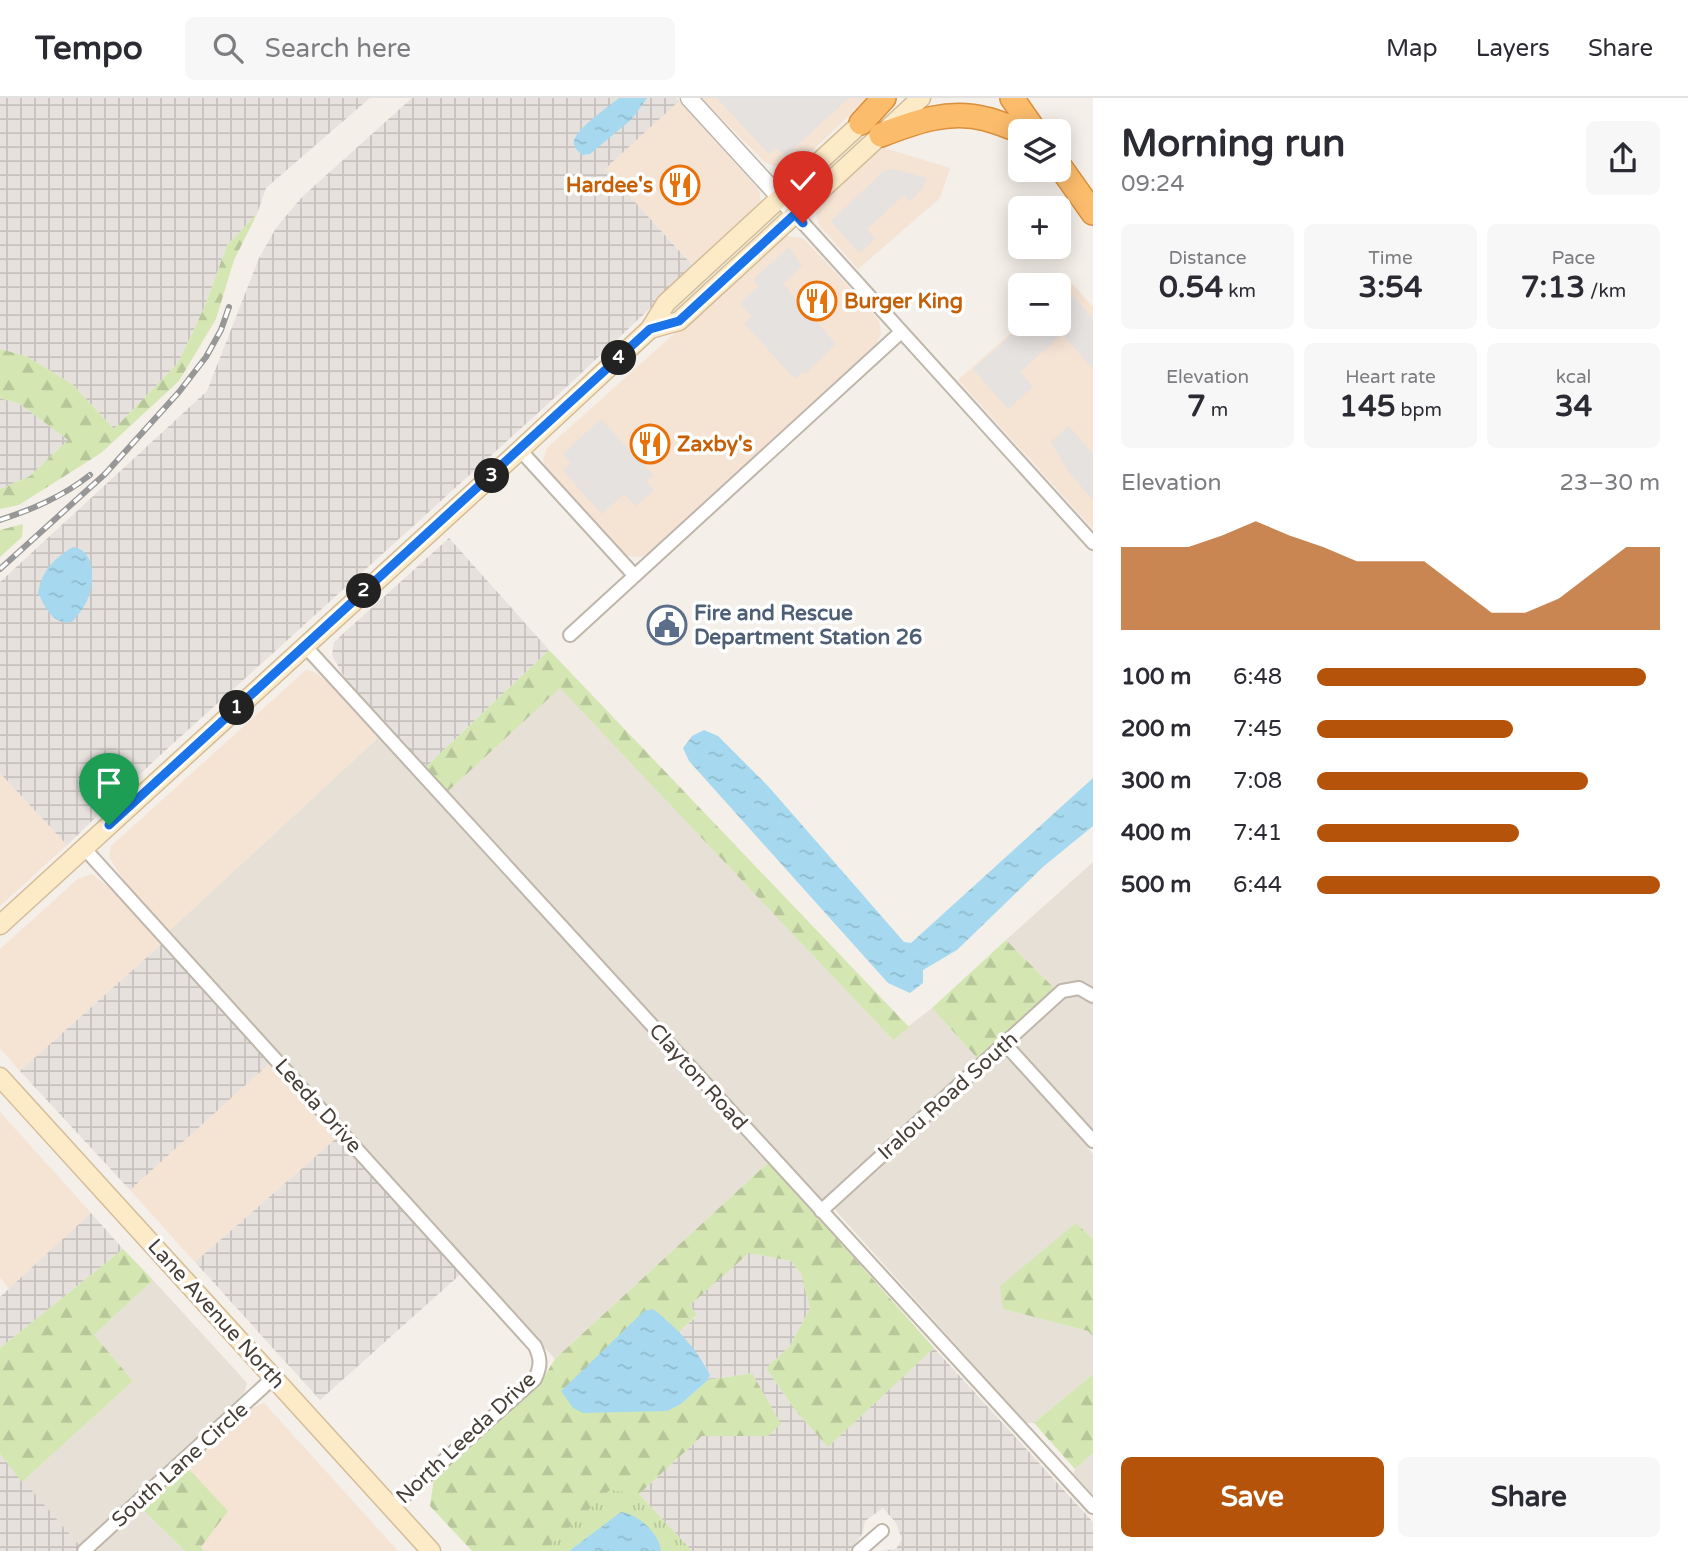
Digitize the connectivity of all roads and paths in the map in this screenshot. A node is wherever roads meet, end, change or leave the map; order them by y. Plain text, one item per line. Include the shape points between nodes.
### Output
1 (689, 98) edge
2 (886, 98) edge
3 (922, 98) edge
4 (1012, 98) edge
5 (1027, 119) edge
6 (1008, 126) edge
7 (871, 129) junction
8 (1071, 182) edge
9 (780, 198) junction
10 (1093, 213) edge
11 (795, 214) junction
12 (650, 329) junction
13 (901, 332) junction
14 (520, 450) junction
15 (1093, 543) edge
16 (634, 575) junction
17 (570, 635) dead end
18 (305, 646) junction
19 (84, 848) junction
20 (0, 925) edge
21 (1093, 996) edge
22 (1006, 1044) junction
23 (0, 1077) edge
24 (1093, 1141) edge
25 (821, 1211) junction
26 (540, 1368) joint
27 (274, 1377) junction
28 (392, 1507) junction
29 (1093, 1507) edge
30 (882, 1531) dead end
31 (84, 1551) edge
32 (431, 1551) edge
33 (859, 1551) edge

1 - 9 street
2 - 7 highway
3 - 7 main road
4 - 5 highway
6 - 7 highway via 944,115
7 - 9 main road
7 - 11 main road
8 - 10 highway
9 - 11 street
9 - 12 main road via 666,303
11 - 12 main road via 679,321
11 - 13 street
12 - 14 main road
13 - 15 street
13 - 16 street
14 - 16 street
14 - 18 main road
16 - 17 street
18 - 19 main road
18 - 25 street, Clayton Road
19 - 20 main road
19 - 26 street, Leeda Drive via 518,1326 535,1346
21 - 22 street, Iralou Road South via 1079,988 1062,991
22 - 24 street
22 - 25 street, Iralou Road South
23 - 27 main road, Lane Avenue North
25 - 29 street, Clayton Road
26 - 28 street, North Leeda Drive via 534,1379
27 - 28 main road, Lane Avenue North
27 - 31 street, South Lane Circle
28 - 32 main road, Lane Avenue North
30 - 33 street

